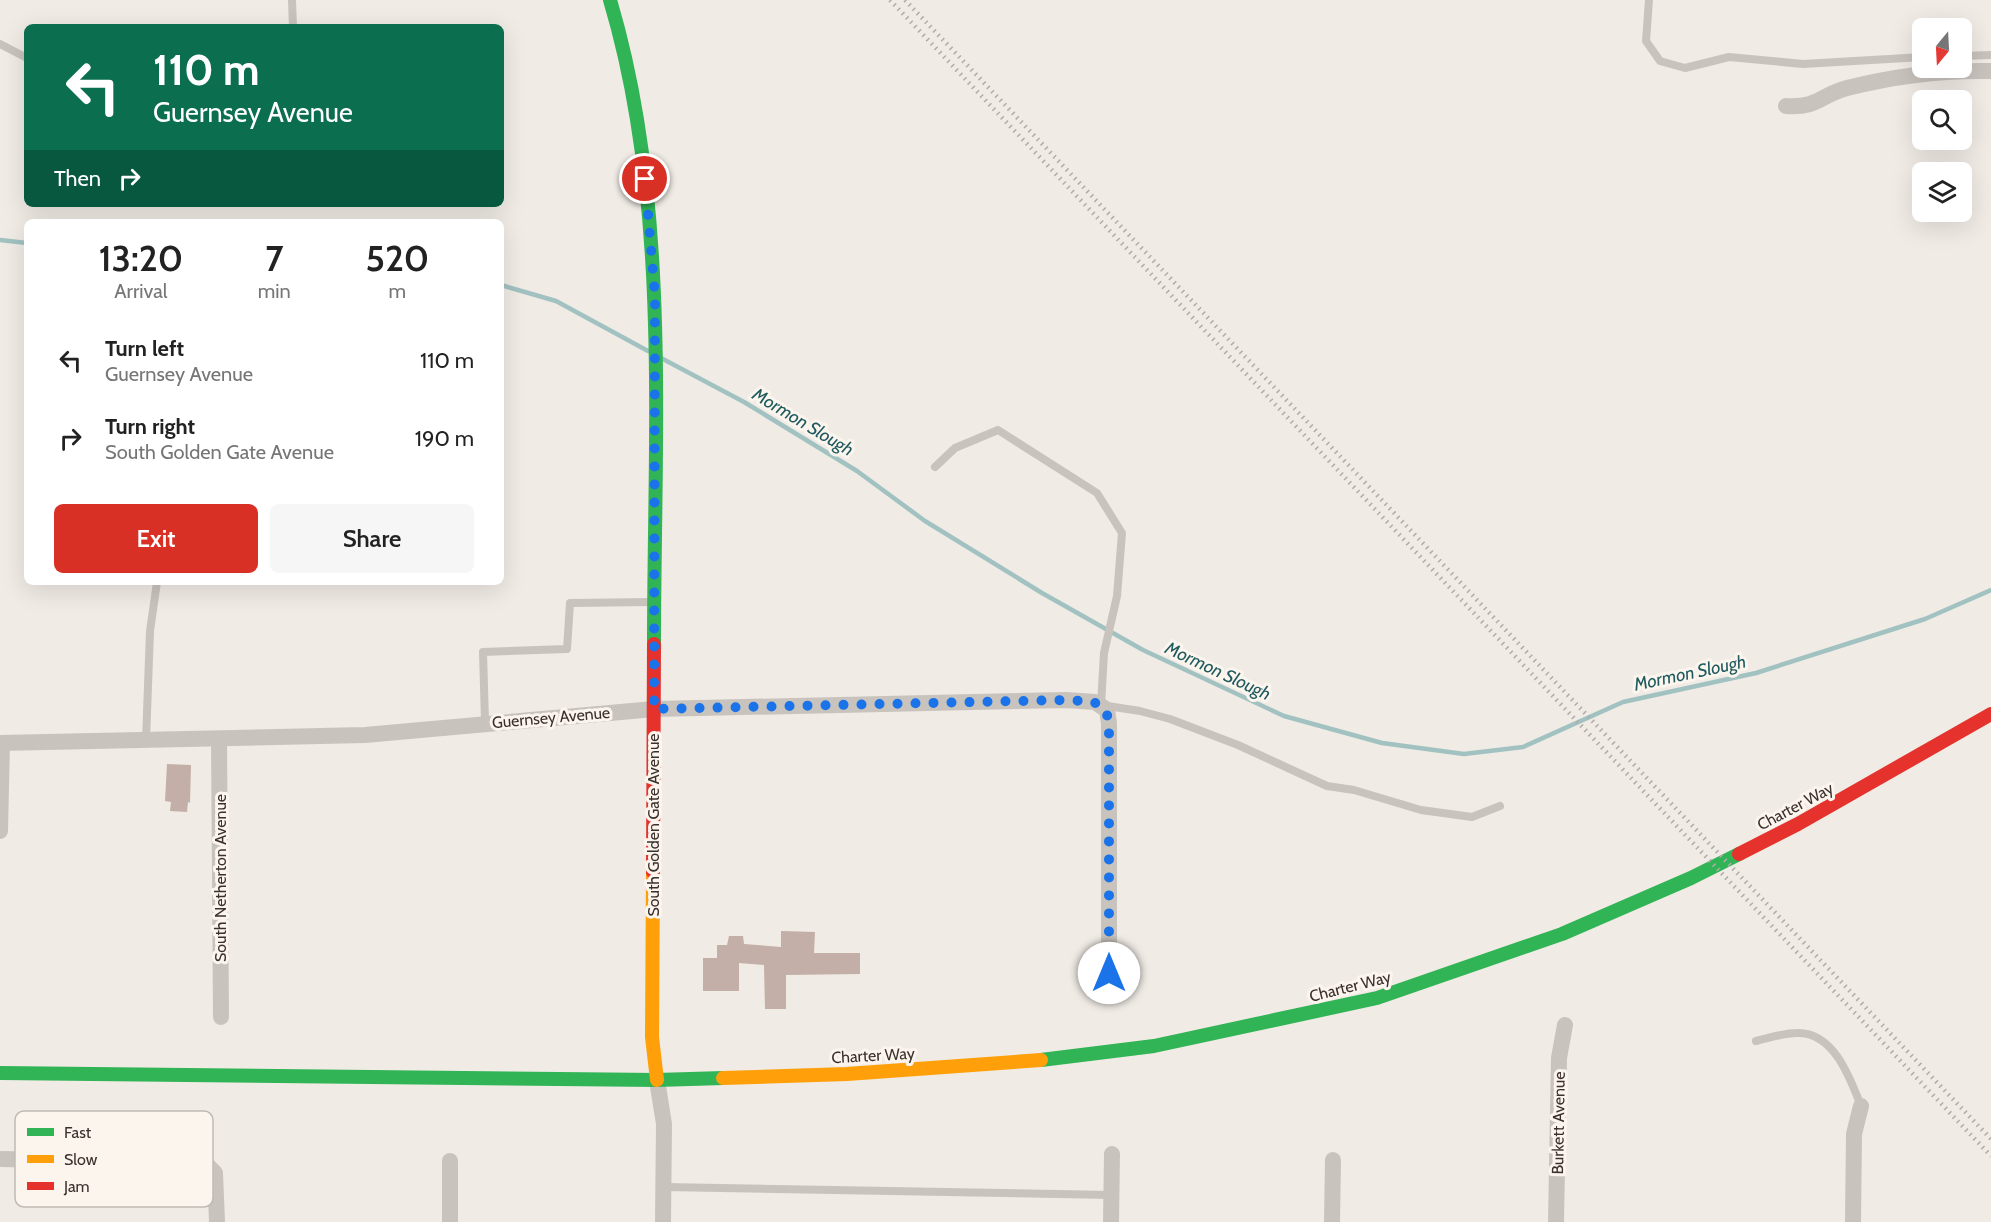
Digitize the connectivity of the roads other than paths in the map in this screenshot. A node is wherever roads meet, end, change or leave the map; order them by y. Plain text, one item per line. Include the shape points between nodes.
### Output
1 (292, 0) edge
2 (610, 0) edge
3 (1649, 0) edge
4 (292, 24) edge
5 (0, 44) edge
6 (1991, 55) edge
7 (24, 56) edge
8 (1972, 56) edge
9 (1912, 58) edge
10 (1991, 71) edge
11 (1786, 106) dead end
12 (935, 467) dead end
13 (157, 585) edge
14 (655, 602) junction
15 (1101, 705) junction
16 (654, 709) junction
17 (1991, 714) edge
18 (484, 722) junction
19 (219, 739) junction
20 (146, 740) junction
21 (1, 743) edge
22 (1500, 806) dead end
23 (0, 831) edge
24 (1109, 973) dead end
25 (221, 1017) dead end
26 (1565, 1025) dead end
27 (1756, 1041) dead end
28 (0, 1073) edge
29 (657, 1080) junction
30 (1861, 1106) joint
31 (1112, 1154) dead end
32 (0, 1160) edge
33 (15, 1160) edge
34 (1333, 1160) dead end
35 (450, 1161) dead end
36 (213, 1171) edge
37 (663, 1187) junction
38 (1111, 1195) junction
39 (217, 1222) edge
40 (450, 1222) edge
41 (663, 1222) edge
42 (1111, 1222) edge
43 (1332, 1222) edge
44 (1556, 1222) edge
45 (1853, 1222) edge

1 - 4 lane
2 - 14 main road, South Golden Gate Avenue via 640,121 655,295
3 - 9 lane via 1646,41 1660,61 1685,68 1729,57 1803,64
5 - 7 lane
6 - 8 lane
10 - 11 street via 1952,70 1845,89 1806,108
12 - 15 lane via 955,448 998,430 1096,493 1122,533 1117,596 1104,653
13 - 20 lane via 150,631
14 - 16 main road, South Golden Gate Avenue
14 - 18 lane via 570,603 567,649 483,652
15 - 16 street, Guernsey Avenue via 1066,700
15 - 22 lane via 1170,719 1327,786 1354,789 1421,810 1472,818
15 - 24 street via 1107,710 1109,723
16 - 18 street, Guernsey Avenue
16 - 29 main road, South Golden Gate Avenue via 652,1037
17 - 29 main road, Charter Way via 1798,824 1691,878 1562,934 1377,998 1154,1046 1018,1063
18 - 19 street, Guernsey Avenue via 365,735
19 - 20 street, Guernsey Avenue
19 - 25 street, South Netherton Avenue
20 - 21 street, Guernsey Avenue
21 - 23 street
26 - 44 street, Burkett Avenue via 1559,1058
27 - 30 lane via 1799,1033 1812,1036 1839,1058
28 - 29 main road, Charter Way
29 - 37 street, South Golden Gate Avenue via 664,1124
30 - 45 street via 1854,1134
31 - 38 street
32 - 33 street
34 - 43 street
35 - 40 street
36 - 39 street
37 - 38 lane
37 - 41 street, South Golden Gate Avenue
38 - 42 street

